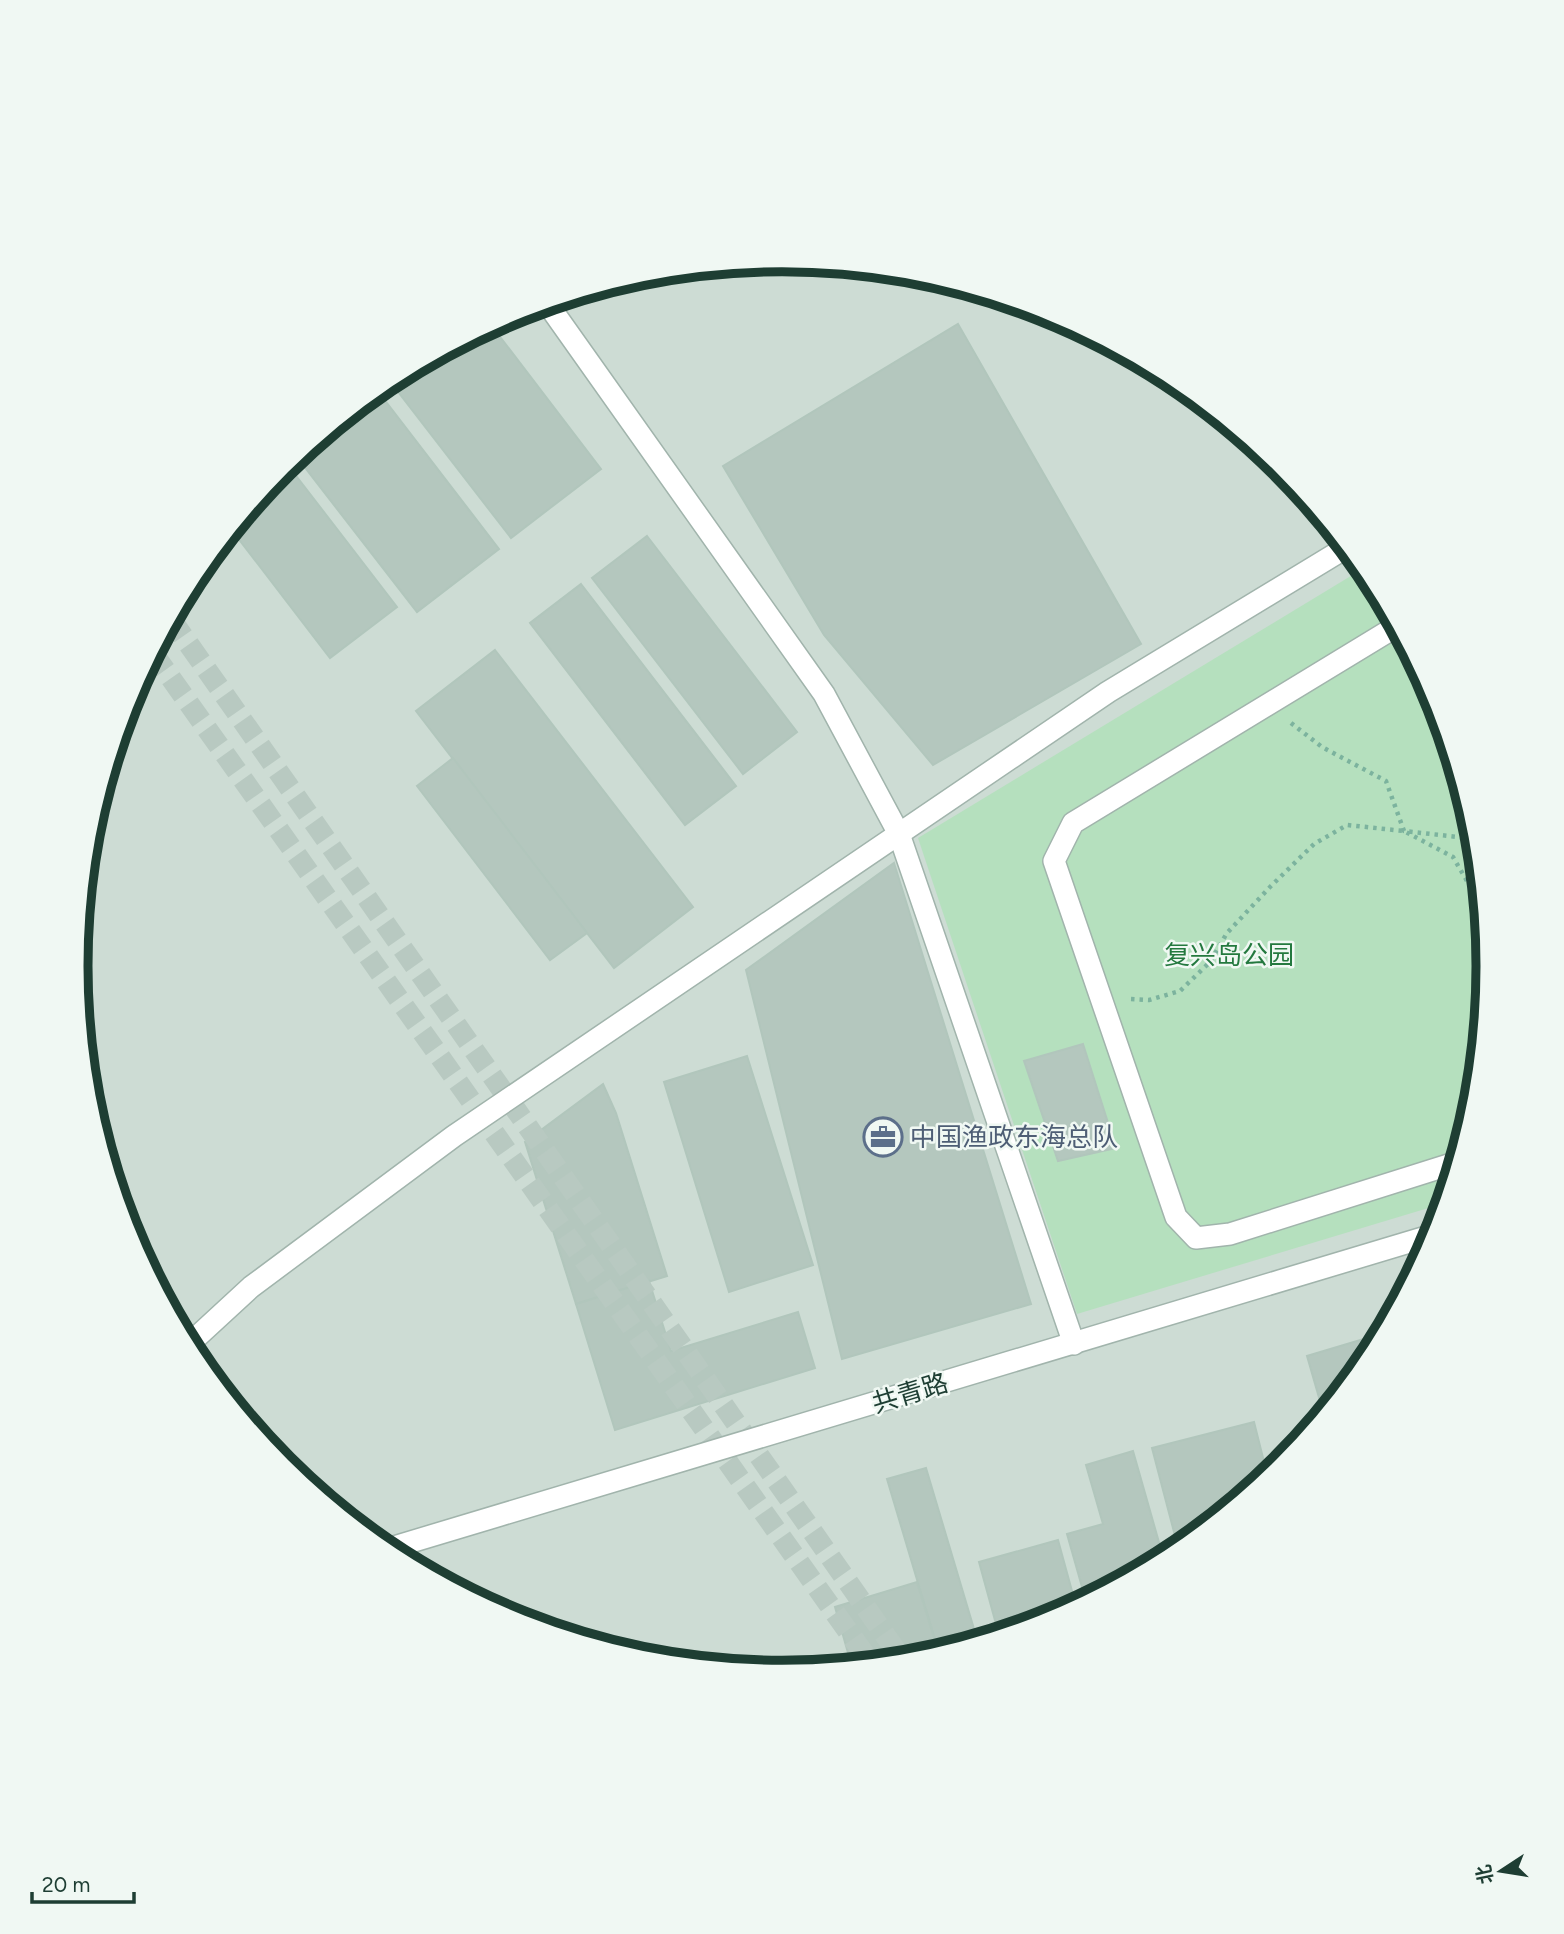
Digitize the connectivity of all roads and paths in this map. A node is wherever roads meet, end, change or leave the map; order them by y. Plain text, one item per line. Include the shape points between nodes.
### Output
1 (553, 311) edge
2 (1339, 552) edge
3 (1389, 631) edge
4 (1270, 705) junction
5 (1404, 831) junction
6 (899, 834) junction
7 (1464, 838) edge
8 (1472, 890) edge
9 (1100, 998) junction
10 (1447, 1165) edge
11 (1421, 1238) edge
12 (196, 1338) edge
13 (1074, 1344) junction
14 (399, 1546) edge

1 - 6 street via 824,694
2 - 6 street via 1108,692
3 - 4 street
4 - 5 path via 1322,747 1386,781
4 - 9 street via 1073,823 1054,861
5 - 7 path
5 - 8 path via 1453,857
5 - 9 path via 1347,825 1314,844 1270,887 1227,933 1210,962 1180,991 1149,1000
6 - 12 street via 454,1136 251,1287
6 - 13 street
9 - 10 street via 1176,1217 1196,1238 1230,1234
11 - 13 street, 共青路
13 - 14 street, 共青路

